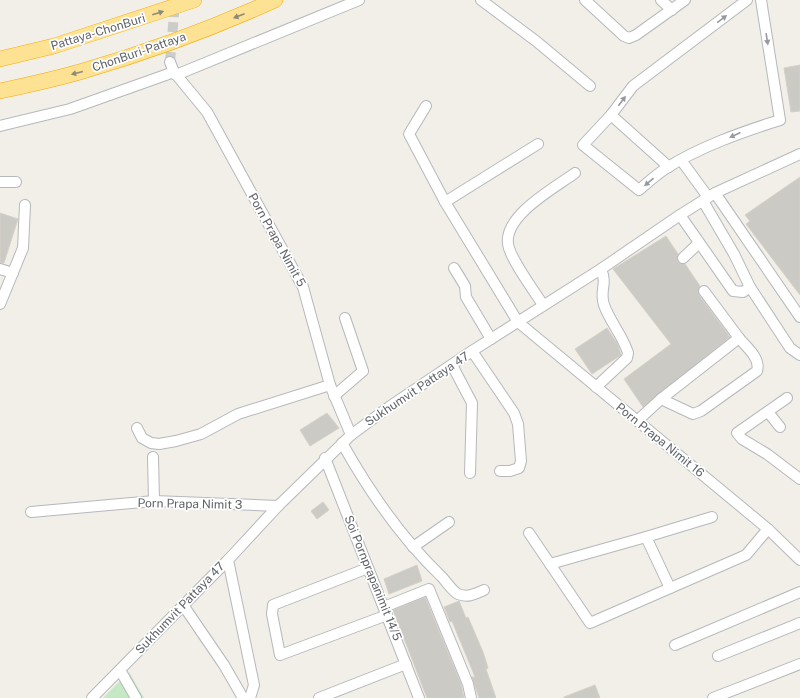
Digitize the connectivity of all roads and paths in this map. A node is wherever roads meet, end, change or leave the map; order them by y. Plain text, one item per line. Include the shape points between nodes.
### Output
1 (194, 0) edge
2 (275, 0) edge
3 (358, 0) edge
4 (480, 0) edge
5 (585, 0) edge
6 (661, 0) edge
7 (685, 0) edge
8 (747, 0) edge
9 (761, 0) edge
10 (672, 10) junction
11 (0, 59) edge
12 (170, 62) tunnel mouth
13 (175, 74) junction
14 (590, 86) dead end
15 (0, 92) edge
16 (426, 106) dead end
17 (611, 115) junction
18 (0, 126) edge
19 (538, 144) dead end
20 (800, 154) edge
21 (681, 160) junction
22 (669, 167) junction
23 (575, 173) dead end
24 (0, 182) edge
25 (16, 182) dead end
26 (709, 197) junction
27 (445, 202) junction
28 (25, 205) dead end
29 (680, 215) junction
30 (699, 243) junction
31 (683, 258) dead end
32 (454, 268) dead end
33 (0, 269) edge
34 (601, 269) junction
35 (13, 273) junction
36 (750, 287) junction
37 (704, 291) dead end
38 (0, 304) edge
39 (543, 305) junction
40 (800, 316) edge
41 (345, 318) dead end
42 (518, 322) junction
43 (739, 338) junction
44 (491, 339) junction
45 (472, 351) junction
46 (800, 355) edge
47 (452, 365) junction
48 (330, 385) junction
49 (596, 387) junction
50 (334, 396) junction
51 (787, 398) dead end
52 (661, 399) junction
53 (768, 412) junction
54 (637, 420) junction
55 (780, 427) dead end
56 (137, 428) dead end
57 (351, 435) junction
58 (342, 443) junction
59 (153, 457) dead end
60 (325, 458) junction
61 (500, 471) dead end
62 (470, 473) dead end
63 (800, 479) edge
64 (154, 501) junction
65 (278, 506) junction
66 (31, 512) dead end
67 (712, 517) dead end
68 (449, 522) dead end
69 (768, 529) junction
70 (529, 533) dead end
71 (646, 538) junction
72 (413, 547) junction
73 (228, 560) junction
74 (800, 560) edge
75 (550, 564) junction
76 (368, 568) junction
77 (670, 588) junction
78 (484, 590) dead end
79 (800, 592) edge
80 (183, 605) junction
81 (386, 611) junction
82 (800, 623) edge
83 (675, 645) dead end
84 (718, 656) dead end
85 (406, 664) junction
86 (800, 664) edge
87 (120, 670) junction
88 (92, 698) edge
89 (136, 698) edge
90 (243, 698) edge
91 (250, 698) edge
92 (319, 698) edge
93 (419, 698) edge
94 (471, 698) edge
95 (713, 698) edge

11 -> 1 highway, Pattaya-ChonBuri via 54,46
2 -> 15 highway, ChonBuri-Pattaya via 151,50 82,72
3 - 13 street
4 - 14 street via 536,41
5 - 10 street via 629,38
6 - 10 street
7 - 10 street
17 -> 8 street via 633,86
9 -> 21 street via 780,120 743,131
12 - 13 street, Porn Prapa Nimit 5
13 - 18 street via 70,109
13 - 48 street, Porn Prapa Nimit 5 via 207,112 304,287
16 - 27 street, Porn Prapa Nimit 16 via 409,134
17 - 22 street
22 -> 17 street via 639,190 583,145
19 - 27 street
20 - 26 street, Sukhumvit Pattaya 47
21 - 22 street
21 - 26 street
23 - 39 street via 518,216 511,230 508,244
24 - 25 street
26 - 29 street, Sukhumvit Pattaya 47
26 - 36 street
26 - 40 street
27 - 42 street, Porn Prapa Nimit 16
28 - 35 street via 23,248
29 - 30 street
29 - 34 street, Sukhumvit Pattaya 47
30 - 31 street
30 - 36 street via 733,292 743,292
32 - 44 street via 465,286 466,297
33 - 35 street
34 - 39 street, Sukhumvit Pattaya 47
34 - 49 street via 605,282 601,292 604,305 628,353 627,358
35 - 38 street
36 - 46 street via 790,348
37 - 43 street
39 - 42 street, Sukhumvit Pattaya 47
41 - 50 street via 363,371
42 - 44 street, Sukhumvit Pattaya 47
42 - 49 street, Porn Prapa Nimit 16
43 - 52 street
43 - 52 street via 756,359 757,370 701,411 693,414
44 - 45 street, Sukhumvit Pattaya 47
45 - 47 street, Sukhumvit Pattaya 47
45 - 61 street via 508,402 518,424 521,461 519,468
47 - 57 street, Sukhumvit Pattaya 47
47 - 62 street via 472,403
48 - 50 street, Porn Prapa Nimit 5
48 - 56 street via 238,414 201,434 176,441 151,443 142,438
49 - 54 street, Porn Prapa Nimit 16
50 - 57 street, Porn Prapa Nimit 5
51 - 53 street
52 - 54 street
53 - 55 street
53 - 63 street via 737,433
54 - 69 street, Porn Prapa Nimit 16
57 - 58 street, Sukhumvit Pattaya 47
58 - 60 street, Sukhumvit Pattaya 47
58 - 72 street via 360,476
59 - 64 street
60 - 65 street, Sukhumvit Pattaya 47
60 - 76 street, Soi Pornprapanimit 14/5
64 - 65 street, Porn Prapa Nimit 3
64 - 66 street, Porn Prapa Nimit 3
65 - 73 street, Sukhumvit Pattaya 47
67 - 71 street
68 - 72 street
69 - 74 street, Porn Prapa Nimit 16
69 - 77 street via 746,555
70 - 75 street
71 - 75 street
71 - 77 street
72 - 78 street via 457,593 470,596
73 - 80 street, Sukhumvit Pattaya 47
73 - 91 street via 254,685
75 - 77 street via 590,623
76 - 81 street, Soi Pornprapanimit 14/5
76 - 81 street via 273,605 272,614 280,655
79 - 83 street
80 - 87 street, Sukhumvit Pattaya 47
80 - 90 street
81 - 85 street, Soi Pornprapanimit 14/5
81 - 94 street via 429,589 468,684
82 - 84 street
85 - 92 street
85 - 93 street, Soi Pornprapanimit 14/5
86 - 95 street
87 - 88 street, Sukhumvit Pattaya 47
87 - 89 street

